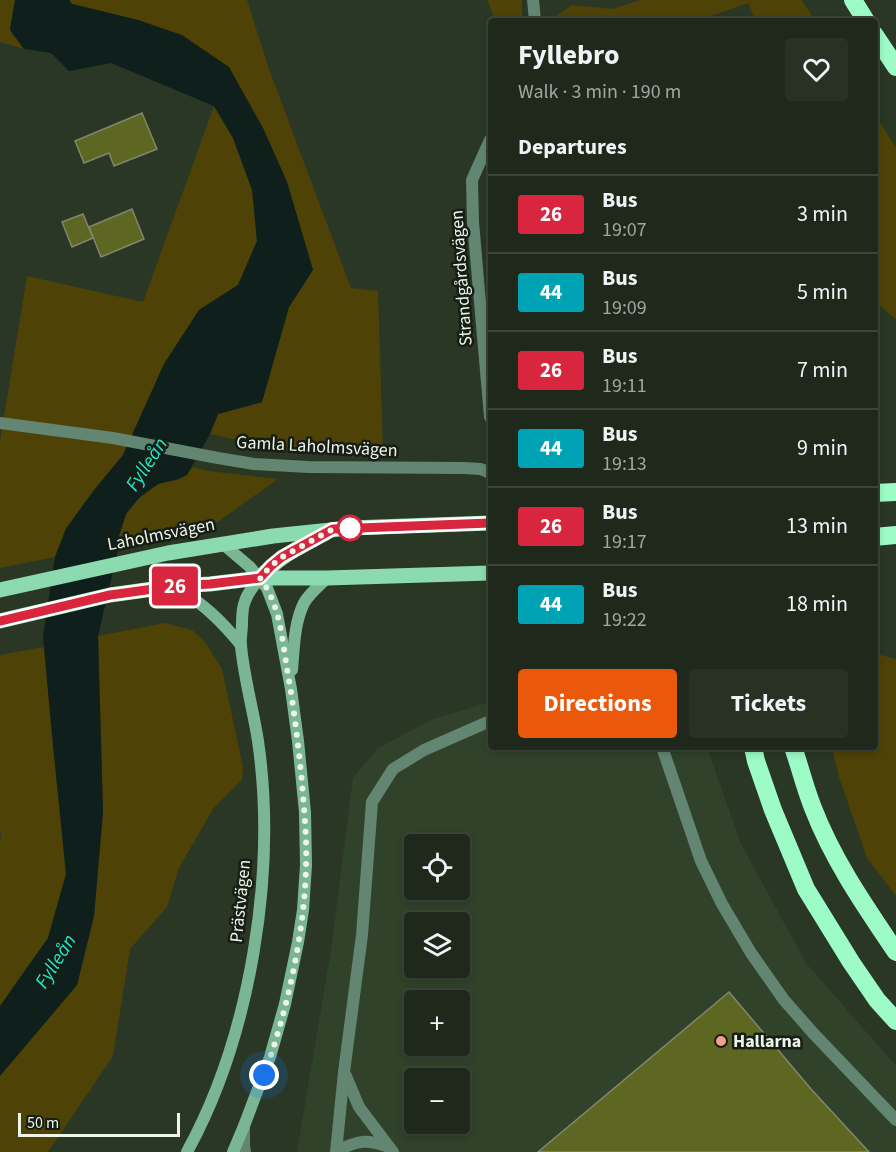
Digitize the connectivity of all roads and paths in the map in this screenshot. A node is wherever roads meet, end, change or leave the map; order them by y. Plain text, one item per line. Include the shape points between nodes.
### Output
1 (533, 0) edge
2 (853, 0) edge
3 (535, 18) edge
4 (864, 18) edge
5 (878, 40) edge
6 (896, 67) edge
7 (488, 144) edge
8 (488, 394) edge
9 (0, 423) edge
10 (488, 472) edge
11 (896, 492) edge
12 (878, 493) edge
13 (488, 523) edge
14 (333, 529) junction
15 (896, 535) edge
16 (878, 537) edge
17 (224, 544) junction
18 (488, 573) edge
19 (260, 578) junction
20 (327, 578) junction
21 (175, 586) junction
22 (0, 590) edge
23 (0, 621) edge
24 (241, 645) junction
25 (291, 689) junction
26 (488, 722) edge
27 (663, 750) edge
28 (754, 750) edge
29 (794, 750) edge
30 (896, 951) edge
31 (896, 1021) edge
32 (344, 1072) junction
33 (896, 1120) edge
34 (244, 1126) junction
35 (391, 1150) edge
36 (188, 1152) edge
37 (232, 1152) edge
38 (246, 1152) edge
39 (337, 1152) edge

1 - 3 street
2 - 4 highway
5 - 6 highway
7 - 8 street, Strandgårdsvägen via 472,180
9 - 10 street, Gamla Laholmsvägen via 113,438 254,464 464,468
11 - 12 highway
13 - 14 main road, Laholmsvägen
14 - 17 main road, Laholmsvägen
14 - 19 main road, Laholmsvägen via 282,557
15 - 16 highway
17 - 19 street
17 - 22 main road, Laholmsvägen
18 - 20 main road
19 - 20 main road
19 - 21 main road
19 - 24 street, Prästvägen via 245,602
19 - 25 street via 277,614
20 - 25 street via 304,603 299,618
21 - 23 main road via 110,595
21 - 24 street via 207,608
24 - 36 street, Prästvägen via 262,783 264,826 258,923 236,1029 220,1081
25 - 34 street via 305,812 303,910 282,1015
26 - 32 street via 424,750 393,769 372,802 362,935
27 - 33 street via 701,861 751,953 784,1000
28 - 31 highway via 773,810 806,889 851,962
29 - 30 highway via 830,846 849,882
32 - 35 street via 359,1107
32 - 39 street
34 - 37 street
34 - 38 street
35 - 39 street via 373,1141 360,1141

